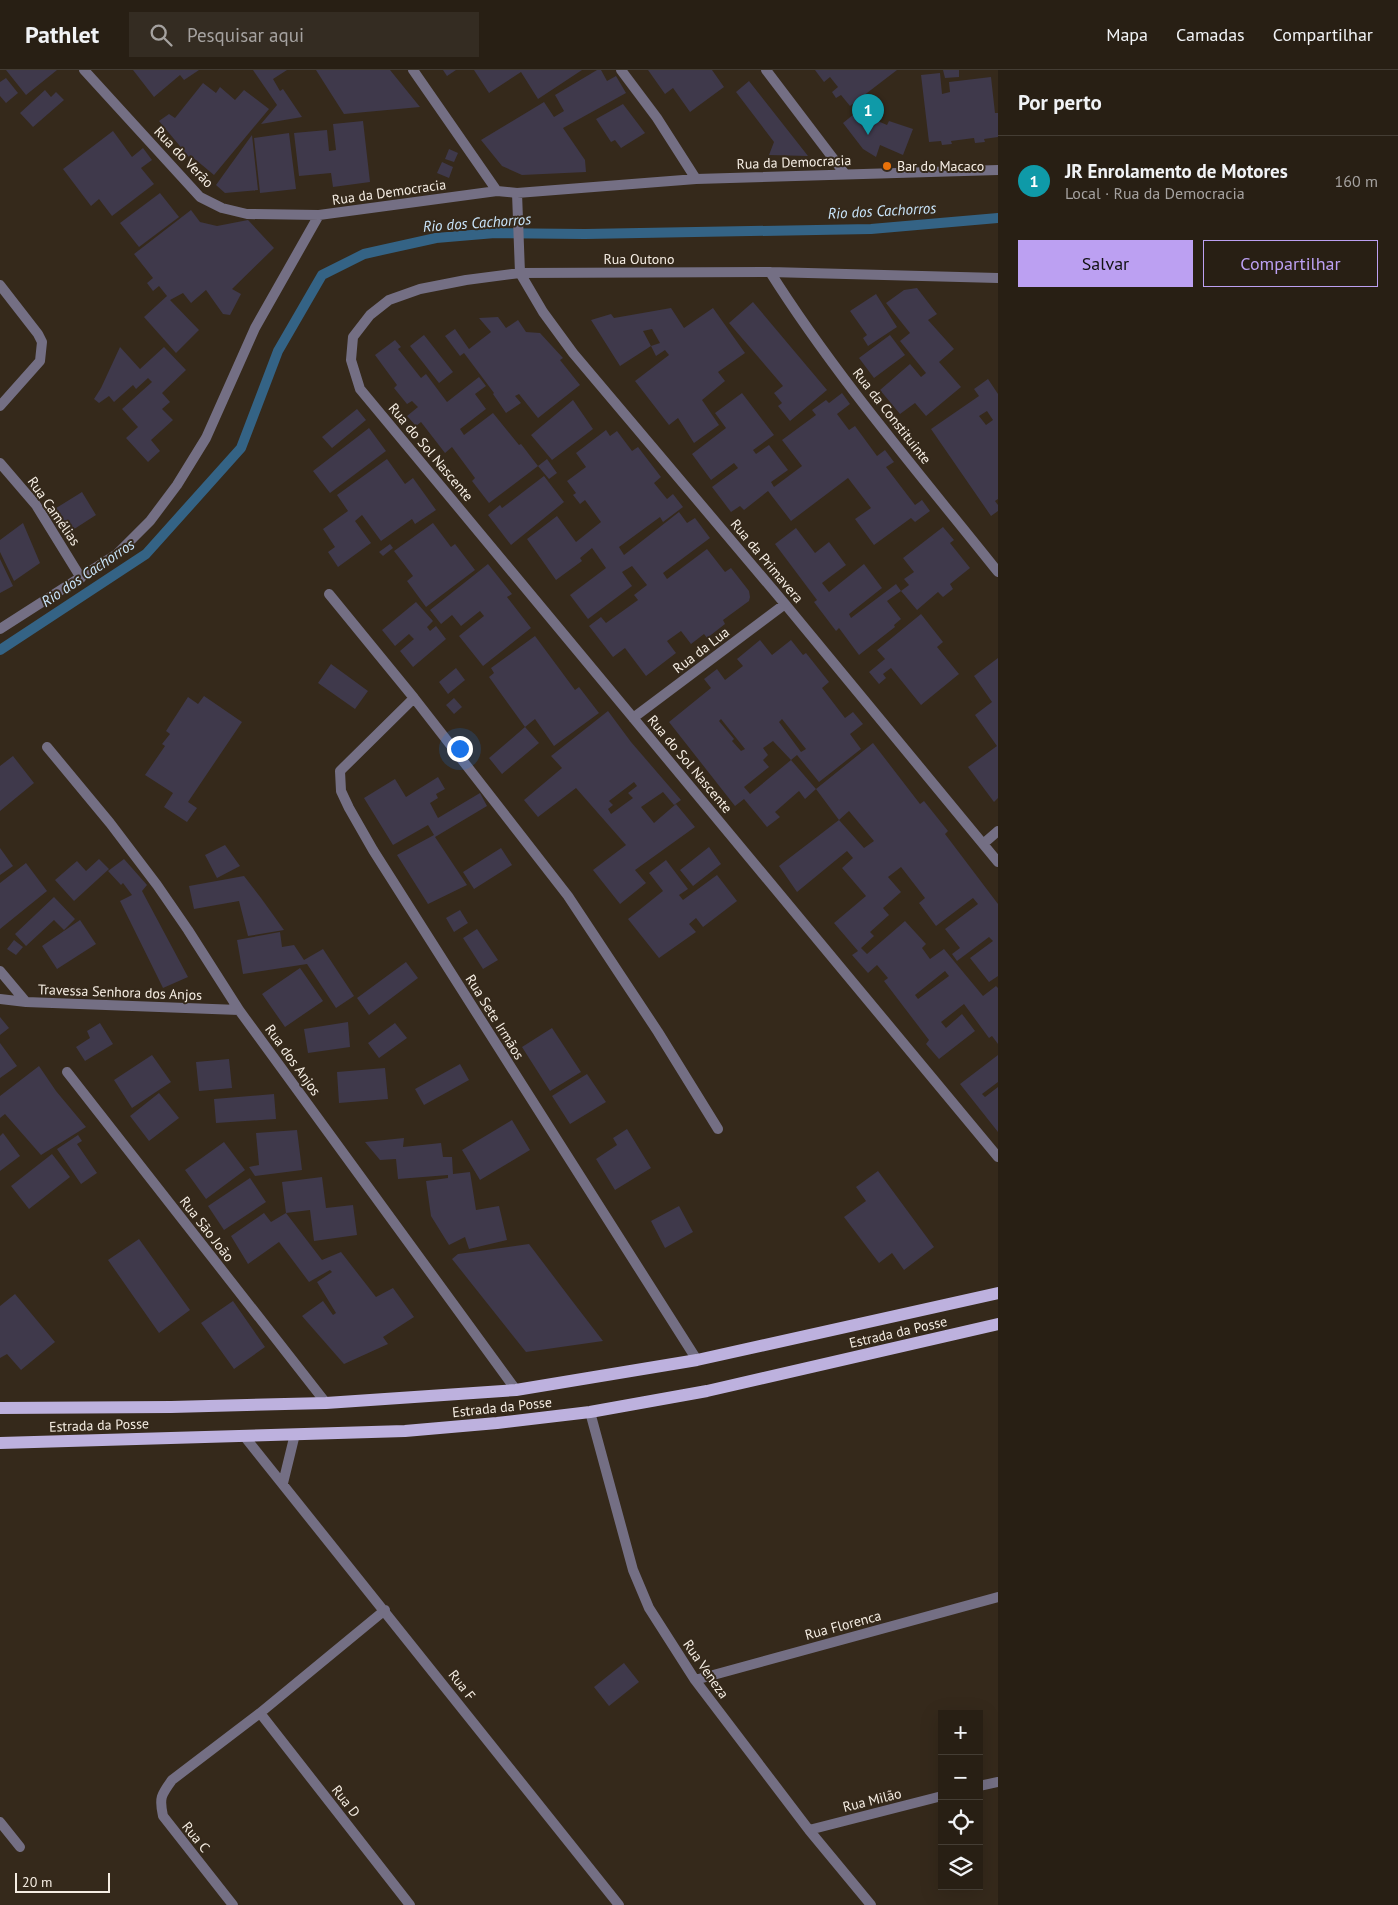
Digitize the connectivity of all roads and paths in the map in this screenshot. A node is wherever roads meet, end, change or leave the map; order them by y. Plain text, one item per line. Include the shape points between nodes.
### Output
1 (412, 70) edge
2 (621, 70) edge
3 (766, 70) edge
4 (87, 71) edge
5 (998, 170) edge
6 (845, 174) junction
7 (696, 180) junction
8 (497, 191) junction
9 (516, 193) junction
10 (319, 215) junction
11 (770, 272) junction
12 (520, 273) junction
13 (998, 278) edge
14 (0, 285) edge
15 (360, 389) joint
16 (0, 406) edge
17 (0, 463) edge
18 (998, 572) edge
19 (82, 578) junction
20 (329, 594) dead end
21 (785, 604) junction
22 (0, 629) edge
23 (414, 698) junction
24 (634, 718) junction
25 (47, 747) dead end
26 (998, 832) edge
27 (983, 844) junction
28 (998, 862) edge
29 (0, 971) edge
30 (0, 999) edge
31 (26, 1002) junction
32 (239, 1010) junction
33 (67, 1072) dead end
34 (718, 1128) dead end
35 (998, 1157) edge
36 (998, 1293) edge
37 (998, 1324) edge
38 (697, 1360) junction
39 (516, 1390) junction
40 (326, 1403) junction
41 (0, 1408) edge
42 (590, 1412) junction
43 (295, 1434) junction
44 (244, 1436) junction
45 (0, 1443) edge
46 (283, 1484) junction
47 (998, 1597) edge
48 (385, 1610) junction
49 (695, 1680) junction
50 (260, 1713) junction
51 (998, 1782) edge
52 (983, 1785) edge
53 (938, 1797) edge
54 (0, 1822) edge
55 (809, 1830) junction
56 (20, 1847) dead end
57 (233, 1905) edge
58 (410, 1905) edge
59 (619, 1905) edge
60 (871, 1905) edge

1 - 8 street
2 - 7 street via 657,118
3 - 6 street
4 - 10 street, Rua do Verão via 200,197 222,208 247,214
5 - 6 street, Rua da Democracia
6 - 7 street, Rua da Democracia
7 - 9 street, Rua da Democracia
8 - 9 street, Rua da Democracia
8 - 10 street, Rua da Democracia
9 - 12 street
10 - 19 street, Rua da Democracia via 255,328 206,438 177,485 150,521 117,554
11 - 12 street, Rua Outono
11 - 13 street, Rua Outono
11 - 18 street, Rua da Constituinte via 814,338
12 - 15 street, Rua Outono via 420,289 390,300 370,315 353,336 350,360
12 - 21 street, Rua da Primavera via 542,312 573,352
14 - 16 street via 38,334 42,351 40,361
15 - 24 street, Rua do Sol Nascente
17 - 19 street, Rua Camélias via 36,505
19 - 22 street, Rua da Democracia
20 - 23 street
21 - 24 street, Rua da Lua
21 - 27 street, Rua da Primavera
23 - 34 street via 568,896
23 - 38 street, Rua Sete Irmãos via 340,771 341,791 373,850
24 - 35 street, Rua do Sol Nascente
25 - 32 street, Rua dos Anjos via 110,822 157,885
26 - 27 street
27 - 28 street, Rua da Primavera
29 - 31 street
30 - 31 street, Travessa Senhora dos Anjos
31 - 32 street, Travessa Senhora dos Anjos
32 - 39 street, Rua dos Anjos
33 - 40 street, Rua São João
36 - 38 main road, Estrada da Posse
37 - 42 main road, Estrada da Posse via 707,1391
38 - 39 main road, Estrada da Posse
39 - 40 main road, Estrada da Posse
40 - 41 main road, Estrada da Posse
42 - 43 main road, Estrada da Posse via 405,1431
42 - 49 street, Rua Veneza via 633,1570 649,1608
43 - 44 main road, Estrada da Posse
43 - 46 street
44 - 45 main road, Estrada da Posse
44 - 46 street, Rua F
46 - 48 street, Rua F
47 - 49 street, Rua Florenca
48 - 50 street
48 - 59 street, Rua F
49 - 55 street, Rua Veneza
50 - 57 street, Rua C via 172,1780 161,1795 163,1816
50 - 58 street, Rua D
51 - 52 street
53 - 55 street, Rua Milão
54 - 56 street
55 - 60 street, Rua Veneza

